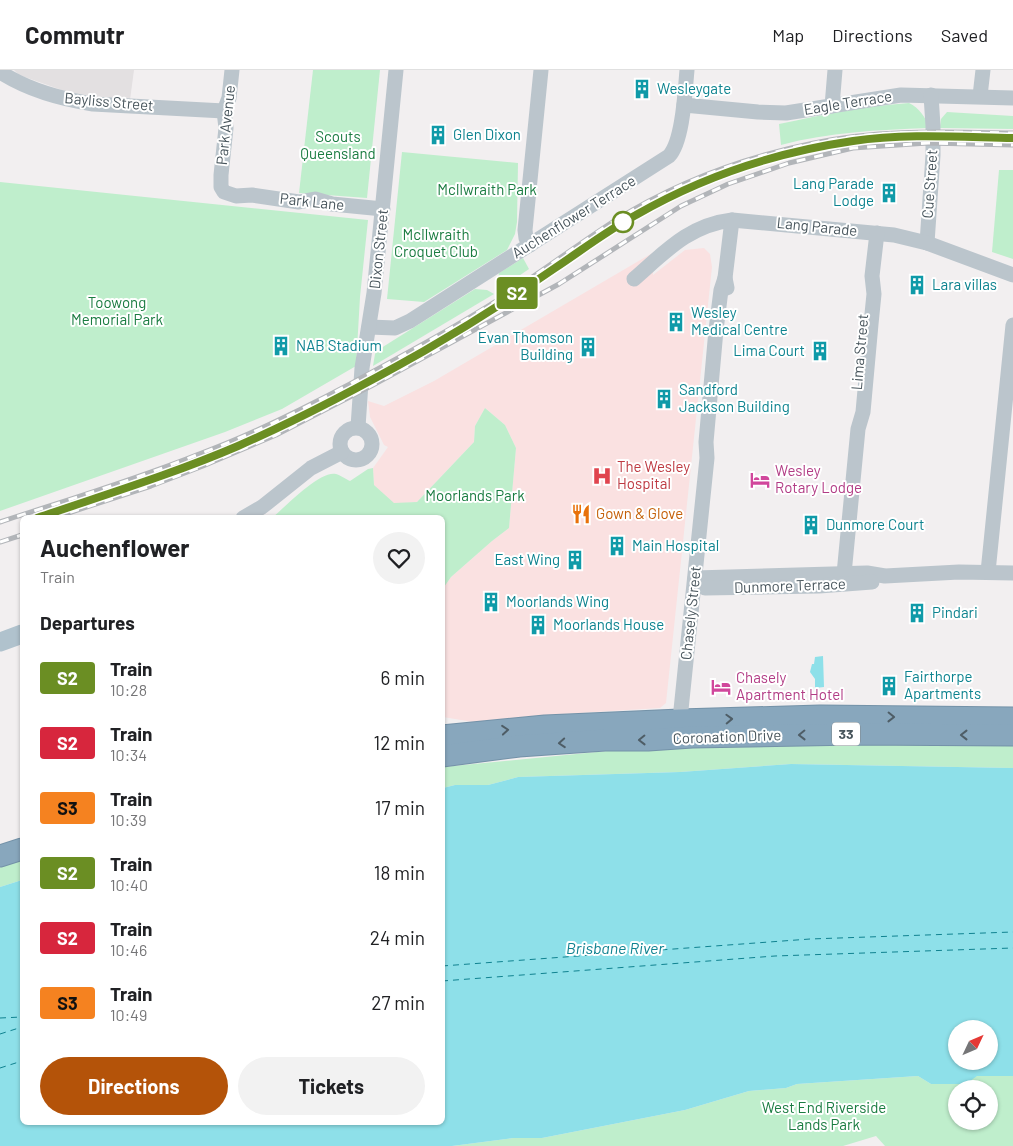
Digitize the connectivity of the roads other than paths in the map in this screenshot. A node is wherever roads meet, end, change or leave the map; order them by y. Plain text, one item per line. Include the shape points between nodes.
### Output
1 (232, 70) edge
2 (396, 70) edge
3 (541, 70) edge
4 (687, 70) edge
5 (835, 70) edge
6 (983, 70) edge
7 (0, 72) edge
8 (931, 95) junction
9 (980, 96) junction
10 (1013, 98) edge
11 (684, 105) junction
12 (832, 106) junction
13 (224, 112) junction
14 (241, 197) joint
15 (383, 209) junction
16 (732, 220) junction
17 (876, 233) junction
18 (926, 243) junction
19 (530, 245) junction
20 (1013, 275) edge
21 (634, 279) dead end
22 (1013, 325) edge
23 (369, 326) junction
24 (358, 427) junction
25 (342, 452) junction
26 (248, 515) edge
27 (988, 572) junction
28 (1013, 573) edge
29 (844, 574) junction
30 (885, 576) junction
31 (694, 583) junction
32 (20, 626) edge
33 (0, 633) edge
34 (20, 635) edge
35 (0, 642) edge
36 (1013, 718) edge
37 (679, 729) junction
38 (1013, 735) edge
39 (446, 737) edge
40 (474, 750) junction
41 (445, 755) edge
42 (20, 837) edge
43 (0, 843) edge
44 (20, 850) edge
45 (0, 856) edge

1 - 13 street, Park Avenue
2 - 15 street, Dixon Street
3 - 19 street via 526,230
4 - 11 street
5 - 12 street
6 - 9 street
7 - 13 street, Bayliss Street via 24,85 74,101
8 - 9 street, Eagle Terrace
8 - 12 street, Eagle Terrace via 901,95
8 - 18 street, Cue Street via 933,155
9 - 10 street, Eagle Terrace
11 - 12 street, Eagle Terrace via 772,113
11 - 19 street, Auchenflower Terrace via 672,153
13 - 14 street, Park Avenue via 226,128 221,187 229,195
14 - 15 street, Park Lane via 252,195 299,202 315,199
15 - 23 street, Dixon Street
16 - 17 street, Lang Parade
16 - 21 street, Lang Parade via 710,224 690,233
16 - 31 street, Chasely Street via 713,443 707,458
17 - 18 street, Lang Parade
17 - 29 street, Lima Street via 859,360 855,412 858,428
18 - 20 street, Lang Parade
19 - 23 street, Auchenflower Terrace via 403,325 388,328
22 - 27 street
23 - 24 street, Dixon Street
24 - 25 street via 348,429 341,437
24 - 25 street via 370,435 371,451 364,458 354,460
25 - 26 street via 311,468
27 - 28 street, Dunmore Terrace
27 - 30 street, Dunmore Terrace
29 - 30 street, Dunmore Terrace
29 - 31 street, Dunmore Terrace
30 - 31 street, Dunmore Terrace via 860,584 756,588
31 - 37 street, Chasely Street
32 - 33 main road
34 - 35 main road
37 -> 36 highway, Coronation Drive / 33 via 820,716
38 -> 37 highway, Coronation Drive / 33
39 -> 37 highway, Coronation Drive / 33 via 545,726
37 -> 40 highway, Coronation Drive / 33 via 605,740
39 - 40 main road
40 - 41 highway, Coronation Drive / 33
42 - 43 highway
44 - 45 highway

